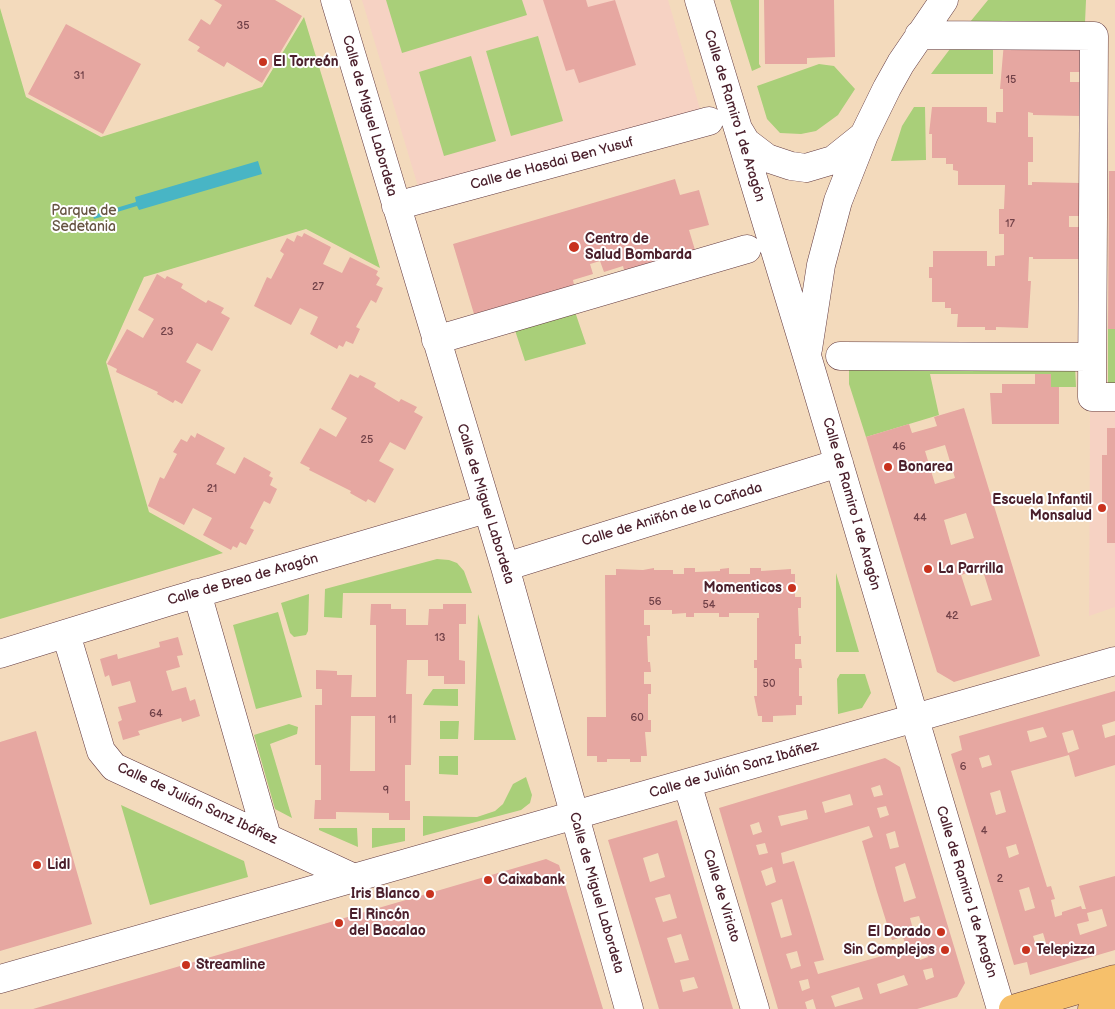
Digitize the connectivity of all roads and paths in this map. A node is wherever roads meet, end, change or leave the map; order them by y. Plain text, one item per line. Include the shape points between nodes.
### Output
1 (335, 0) edge
2 (698, 0) edge
3 (944, 0) edge
4 (919, 35) junction
5 (709, 121) dead end
6 (737, 128) junction
7 (864, 135) junction
8 (396, 206) junction
9 (747, 249) dead end
10 (436, 340) junction
11 (807, 356) junction
12 (840, 356) dead end
13 (1092, 357) junction
14 (1115, 397) edge
15 (840, 463) junction
16 (486, 509) junction
17 (505, 566) junction
18 (197, 593) junction
19 (66, 634) junction
20 (0, 654) edge
21 (1115, 661) edge
22 (914, 719) junction
23 (687, 783) junction
24 (574, 816) junction
25 (267, 837) junction
26 (354, 878) junction
27 (0, 979) edge
28 (1112, 988) edge
29 (629, 1009) edge
30 (755, 1009) edge
31 (1001, 1009) edge
32 (1014, 1009) edge
33 (1092, 1009) edge

1 - 8 street, Calle de Miguel Labordeta
2 - 6 street, Calle de Ramiro I de Aragón
3 - 4 street
4 - 7 street via 900,63
4 - 13 street via 1094,36
5 - 8 street, Calle de Hasdai Ben Yusuf
6 - 7 street via 746,142 767,158 784,165 806,168 833,160
6 - 11 street, Calle de Ramiro I de Aragón
7 - 11 street via 838,201 821,265
8 - 10 street, Calle de Miguel Labordeta
9 - 10 street
10 - 16 street, Calle de Miguel Labordeta
11 - 15 street, Calle de Ramiro I de Aragón
12 - 13 street
13 - 14 street via 1092,396
15 - 17 street, Calle de Aniñón de la Cañada
15 - 22 street, Calle de Ramiro I de Aragón
16 - 17 street, Calle de Miguel Labordeta
16 - 18 street, Calle de Brea de Aragón
17 - 24 street, Calle de Miguel Labordeta
18 - 19 street, Calle de Brea de Aragón
18 - 25 street
19 - 20 street, Calle de Brea de Aragón
19 - 25 street, Calle de Julián Sanz Ibáñez via 101,751 107,760 128,775
21 - 22 street, Calle de Julián Sanz Ibáñez
22 - 23 street, Calle de Julián Sanz Ibáñez
22 - 31 street, Calle de Ramiro I de Aragón
23 - 24 street, Calle de Julián Sanz Ibáñez
23 - 30 street, Calle de Viriato
24 - 26 street, Calle de Julián Sanz Ibáñez
24 - 29 street, Calle de Miguel Labordeta
25 - 26 street, Calle de Julián Sanz Ibáñez
26 - 27 street, Calle de Julián Sanz Ibáñez
28 - 32 main road
28 - 33 main road

